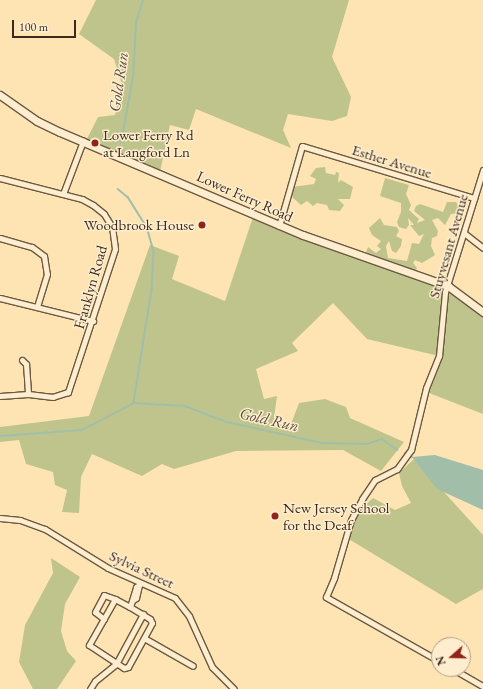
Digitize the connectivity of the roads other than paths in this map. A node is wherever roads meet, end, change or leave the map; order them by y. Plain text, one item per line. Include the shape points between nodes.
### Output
1 (0, 95) edge
2 (83, 141) junction
3 (483, 170) edge
4 (0, 178) edge
5 (63, 194) junction
6 (474, 198) junction
7 (279, 226) junction
8 (464, 233) junction
9 (0, 238) edge
10 (483, 248) edge
11 (448, 286) junction
12 (0, 298) edge
13 (37, 307) junction
14 (483, 312) edge
15 (93, 320) junction
16 (22, 360) dead end
17 (28, 394) junction
18 (0, 396) edge
19 (0, 518) edge
20 (140, 583) junction
21 (115, 599) junction
22 (130, 607) junction
23 (143, 614) junction
24 (104, 619) junction
25 (144, 638) junction
26 (431, 656) edge
27 (116, 664) junction
28 (193, 666) dead end
29 (467, 677) edge
30 (483, 686) edge
31 (90, 689) edge
32 (234, 689) edge

1 - 2 street, Lower Ferry Road via 37,121
2 - 5 street
2 - 7 street, Lower Ferry Road
3 - 6 street, Stuyvesant Avenue
4 - 5 street, Franklyn Road
5 - 15 street, Franklyn Road via 87,201 98,208 114,233 114,256
6 - 7 street, Esther Avenue via 302,146
6 - 8 street, Stuyvesant Avenue
7 - 11 street, Lower Ferry Road
8 - 10 street
8 - 11 street, Stuyvesant Avenue
9 - 13 street via 32,246 44,256 48,274
11 - 14 street, Lower Ferry Road
11 - 26 street, Stuyvesant Avenue via 440,321 439,356 426,388 411,450 397,469 375,480 362,499 351,520 326,597
12 - 13 street
13 - 15 street
15 - 17 street, Franklyn Road via 70,388 62,396
16 - 17 street via 26,364
17 - 18 street
19 - 20 street, Sylvia Street via 20,520 45,529 108,568
20 - 22 street via 136,598
20 - 32 street, Sylvia Street via 163,591 181,604 212,666
21 - 22 street
21 - 24 street
21 - 24 street via 106,594 101,600 95,613
22 - 23 street
23 - 25 street via 152,623
23 - 27 street
24 - 27 street via 89,647
25 - 27 street via 128,667
25 - 28 street
27 - 31 street via 95,681
29 - 30 street

